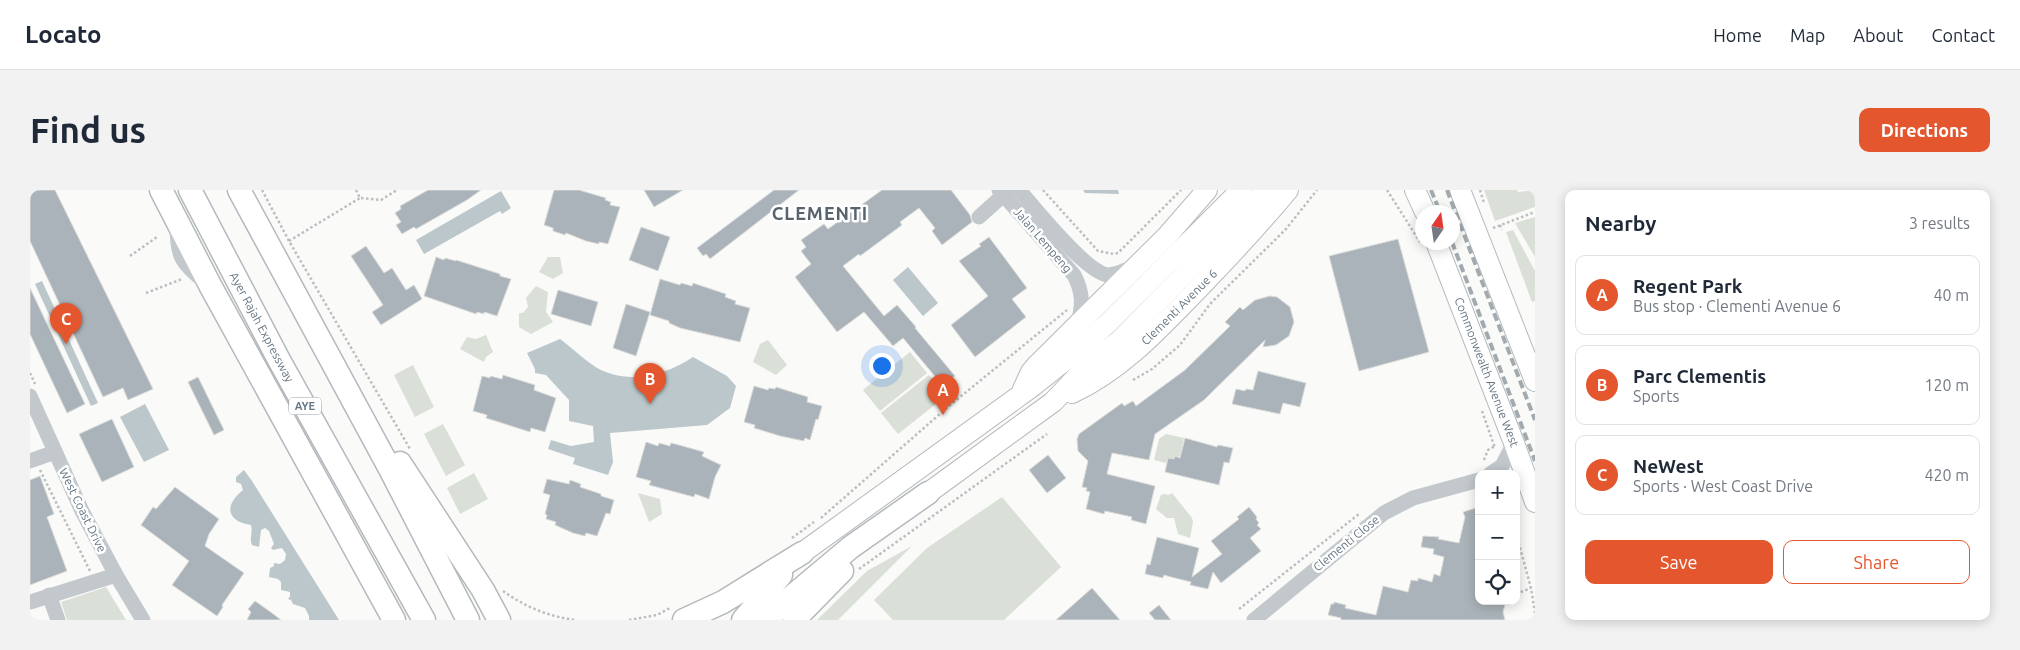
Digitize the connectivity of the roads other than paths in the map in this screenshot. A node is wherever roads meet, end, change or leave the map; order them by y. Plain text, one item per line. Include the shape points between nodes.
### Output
1 (161, 190) edge
2 (190, 190) edge
3 (239, 190) edge
4 (1019, 190) edge
5 (1207, 190) edge
6 (1241, 190) edge
7 (1265, 190) edge
8 (1288, 190) edge
9 (1415, 190) edge
10 (1460, 190) edge
11 (1004, 192) edge
12 (1422, 205) edge
13 (978, 218) dead end
14 (1439, 250) edge
15 (1137, 265) junction
16 (1074, 314) junction
17 (1535, 381) edge
18 (1020, 395) junction
19 (30, 396) edge
20 (1052, 402) junction
21 (1514, 443) junction
22 (377, 446) junction
23 (55, 452) junction
24 (33, 460) edge
25 (1496, 470) edge
26 (1475, 481) edge
27 (928, 493) junction
28 (1528, 494) edge
29 (797, 546) junction
30 (116, 575) junction
31 (490, 588) junction
32 (49, 595) junction
33 (30, 602) edge
34 (679, 613) edge
35 (58, 620) edge
36 (143, 620) edge
37 (394, 620) edge
38 (424, 620) edge
39 (468, 620) edge
40 (500, 620) edge
41 (517, 620) edge
42 (743, 620) edge
43 (767, 620) edge
44 (794, 620) edge
45 (1254, 620) edge

1 - 37 highway
2 - 38 highway, Ayer Rajah Expressway / AYE via 278,360
3 - 22 highway
4 - 15 street, Jalan Lempeng via 1083,261 1096,271 1117,274
5 - 15 main road
6 - 18 main road via 1107,324
7 - 20 main road, Clementi Avenue 6 via 1119,341 1089,364
8 - 20 main road, Clementi Avenue 6 via 1257,228 1134,352 1077,390
9 - 12 main road
10 - 17 main road
11 - 13 street
11 - 16 street, Jalan Lempeng via 1081,287 1082,297
14 - 21 main road, Commonwealth Avenue West
15 - 16 main road
16 - 18 main road via 1031,372
18 - 29 main road
19 - 23 street, West Coast Drive
20 - 27 main road, Clementi Avenue 6
21 - 25 street via 1502,466
21 - 28 main road, Commonwealth Avenue West
22 - 31 highway via 404,466
22 - 39 highway
23 - 24 street
23 - 30 street, West Coast Drive
26 - 45 street, Clementi Close via 1414,498 1384,513
27 - 43 highway via 851,547
27 - 44 highway via 853,560
29 - 34 highway via 723,602
29 - 42 highway
30 - 32 street
30 - 36 street, West Coast Drive
31 - 40 highway
31 - 41 highway
32 - 33 street
32 - 35 street

